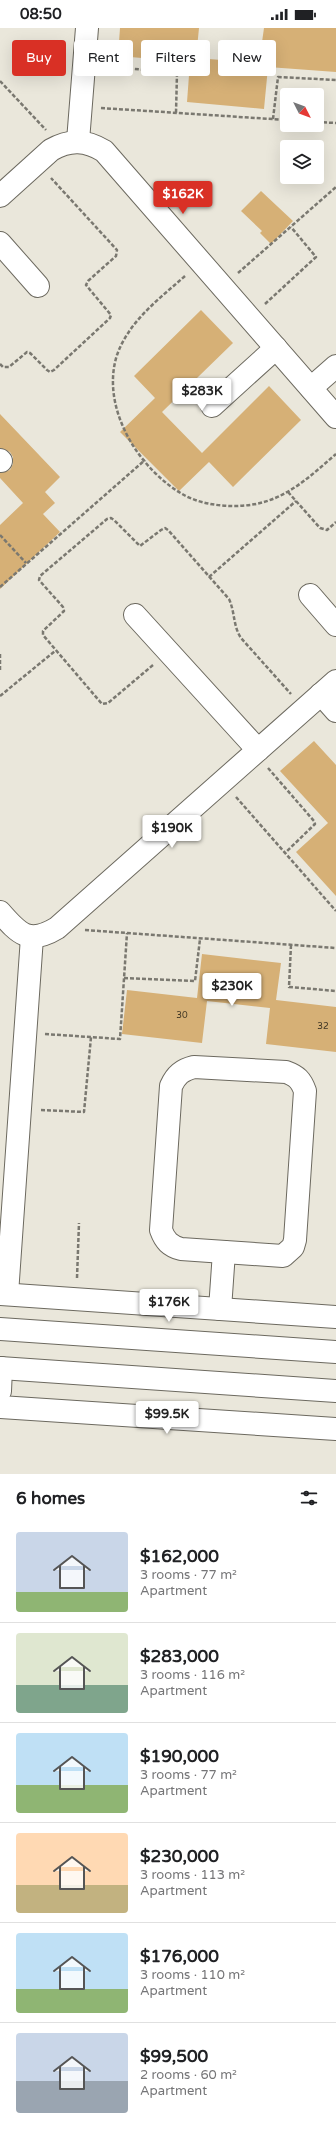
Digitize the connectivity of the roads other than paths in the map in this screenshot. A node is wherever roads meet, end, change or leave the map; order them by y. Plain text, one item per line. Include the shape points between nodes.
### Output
1 (87, 28) edge
2 (69, 143) junction
3 (0, 196) edge
4 (0, 243) edge
5 (38, 286) dead end
6 (276, 348) junction
7 (336, 366) edge
8 (311, 388) junction
9 (212, 406) dead end
10 (336, 417) edge
11 (310, 595) dead end
12 (135, 615) dead end
13 (336, 625) edge
14 (329, 688) edge
15 (336, 711) edge
16 (257, 752) junction
17 (0, 912) edge
18 (32, 937) junction
19 (224, 1252) junction
20 (4, 1294) edge
21 (35, 1296) junction
22 (220, 1309) junction
23 (336, 1317) edge
24 (0, 1329) edge
25 (33, 1331) junction
26 (336, 1352) edge
27 (1, 1368) edge
28 (0, 1391) edge
29 (336, 1391) edge
30 (0, 1407) edge
31 (336, 1429) edge

1 - 2 street via 81,107
2 - 3 street via 37,163
2 - 6 street via 92,144 104,151
4 - 5 street
6 - 8 street
6 - 9 street
7 - 8 street
8 - 10 street
11 - 13 street
12 - 16 street
14 - 15 street
14 - 16 street
16 - 18 street via 57,928 44,936
17 - 18 street via 19,932
18 - 20 street
19 - 19 street via 283,1256 293,1247 305,1091 302,1082 286,1072 194,1067 176,1076 171,1086 161,1230 172,1246
19 - 22 street
20 - 21 street
21 - 22 street
21 - 25 street
22 - 23 street
24 - 25 street
25 - 26 street
27 - 28 street
27 - 29 street
30 - 31 street

